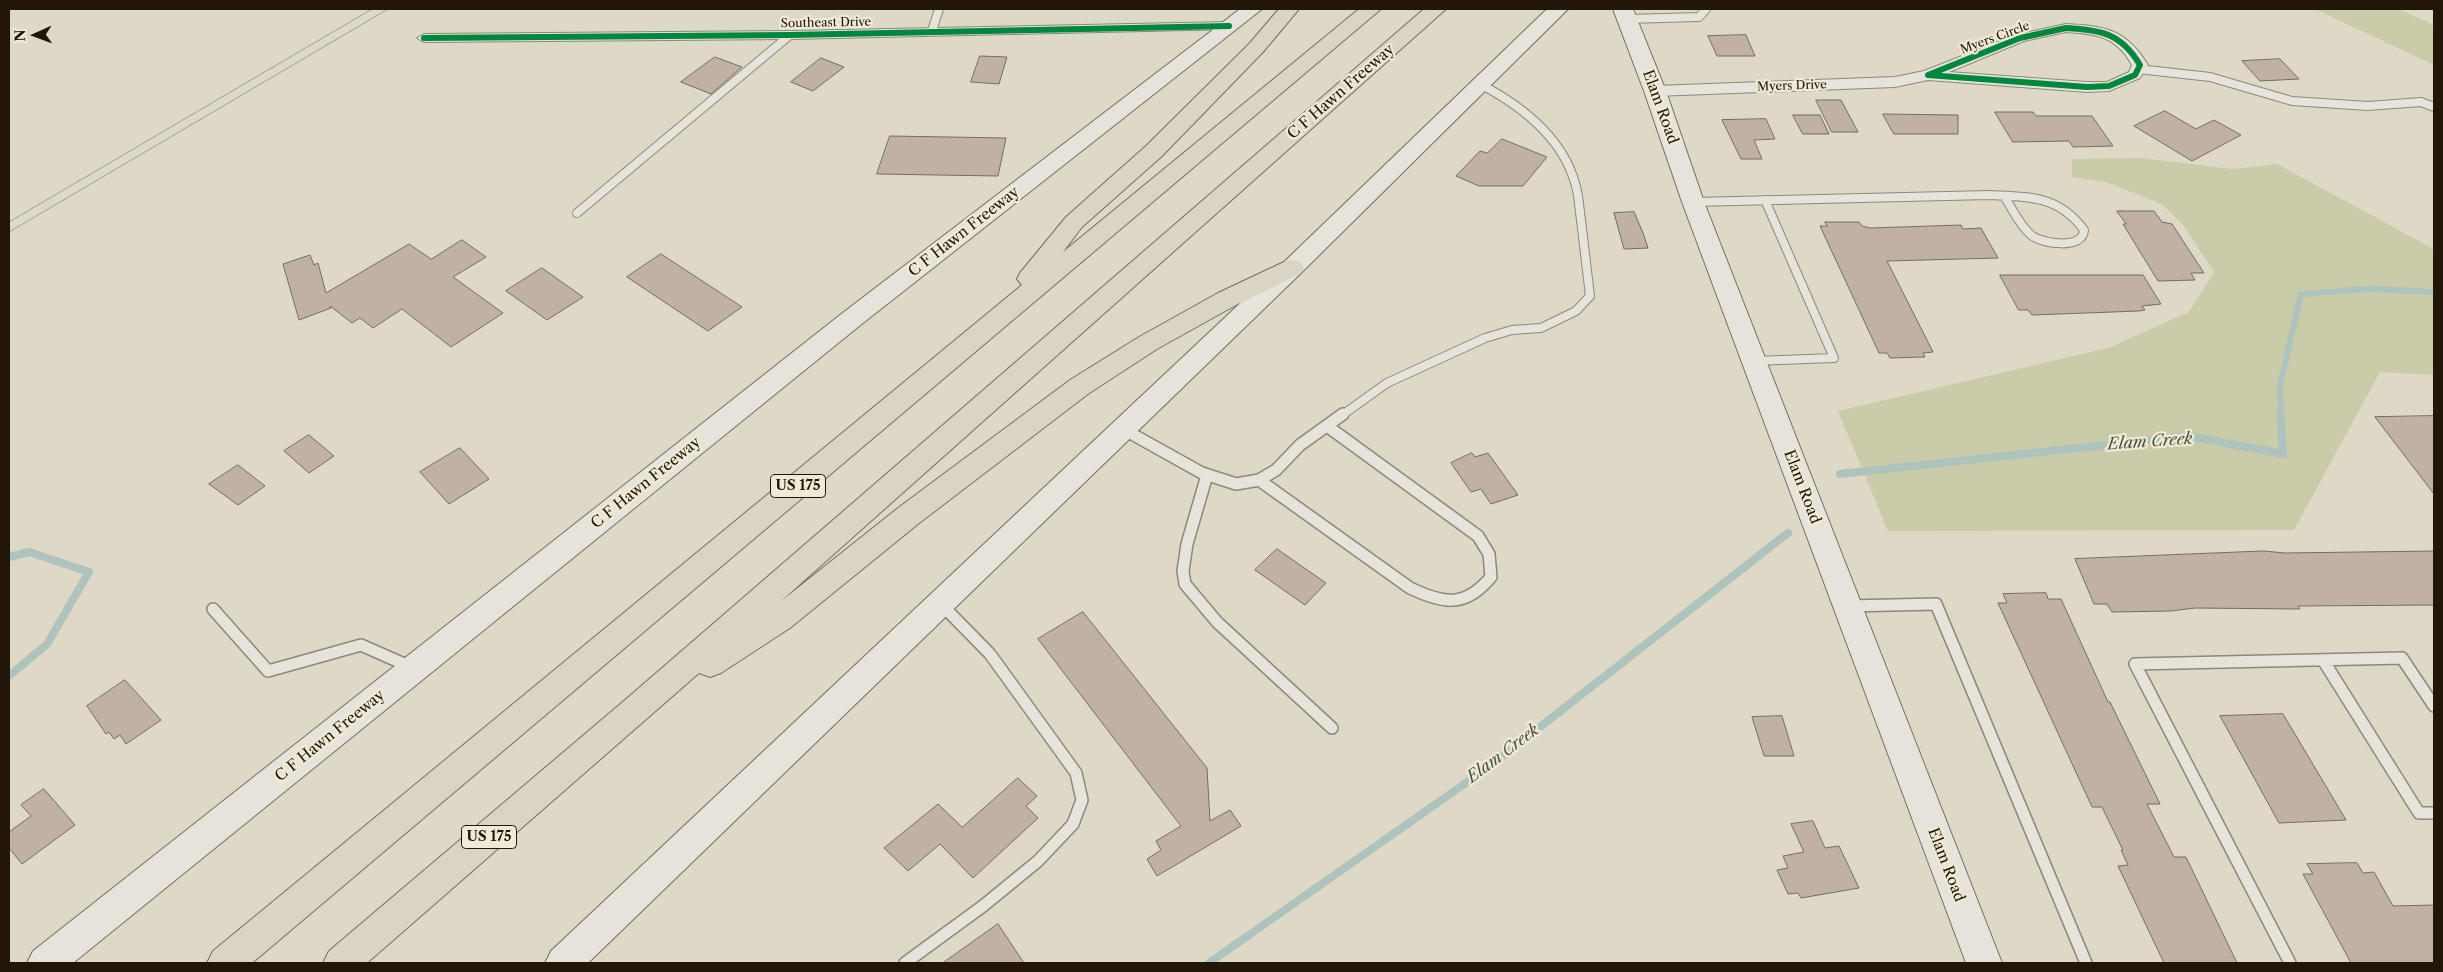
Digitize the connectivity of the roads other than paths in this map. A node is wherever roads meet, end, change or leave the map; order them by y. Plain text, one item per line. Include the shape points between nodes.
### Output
1 (939, 9) edge
2 (1252, 9) edge
3 (1289, 9) edge
4 (1371, 9) edge
5 (1436, 9) edge
6 (1558, 9) edge
7 (1706, 9) edge
8 (1625, 14) edge
9 (1229, 26) junction
10 (932, 31) junction
11 (790, 35) junction
12 (424, 38) dead end
13 (2138, 69) junction
14 (1928, 75) junction
15 (1480, 84) junction
16 (1655, 91) junction
17 (2434, 107) edge
18 (2004, 196) junction
19 (1765, 200) junction
20 (1694, 202) junction
21 (576, 213) dead end
22 (1292, 268) junction
23 (995, 322) junction
24 (1754, 361) junction
25 (1327, 426) junction
26 (1123, 429) junction
27 (1207, 474) junction
28 (1259, 480) junction
29 (940, 603) junction
30 (1847, 606) junction
31 (213, 609) dead end
32 (2323, 660) junction
33 (414, 669) junction
34 (2434, 706) edge
35 (636, 710) junction
36 (1332, 728) dead end
37 (2434, 813) edge
38 (45, 963) edge
39 (225, 963) edge
40 (341, 963) edge
41 (563, 963) edge
42 (904, 963) edge
43 (1984, 963) edge
44 (2086, 963) edge
45 (2290, 963) edge

1 - 10 lane
2 - 9 main road, C F Hawn Freeway
3 - 23 highway via 1256,48 1154,151 1074,222
4 - 23 highway, US 175
5 - 35 highway, C F Hawn Freeway / US 175
6 - 15 main road
7 - 8 lane via 1699,17
8 - 16 main road, Elam Road
9 - 10 street, Southeast Drive
9 - 33 main road, C F Hawn Freeway via 849,321
10 - 11 street, Southeast Drive
11 - 12 street, Southeast Drive
11 - 21 lane
13 - 14 street, Myers Circle via 2129,79 2108,86 2087,87
13 - 14 street, Myers Circle via 2140,65 2134,52 2123,40 2096,30 2066,28 2020,38
13 - 17 lane via 2210,77 2292,101 2368,106 2421,102
14 - 16 street, Myers Drive via 1895,82
15 - 22 main road
15 - 25 lane via 1513,102 1554,142 1571,167 1590,296 1576,311 1541,328 1512,330 1485,338 1387,383
16 - 20 main road, Elam Road
18 - 18 lane via 2054,201 2078,219 2084,230 2083,237 2070,242 2032,236
18 - 19 lane
19 - 20 lane
19 - 24 lane via 1834,358
20 - 24 main road, Elam Road
22 - 26 main road
22 - 35 highway via 1227,299 1148,343 1078,388 908,516 780,619
23 - 39 highway, US 175
24 - 30 main road, Elam Road
25 - 28 lane via 1300,445 1276,470
25 - 28 lane via 1478,536 1489,554 1491,577 1477,594 1462,600 1443,600 1410,588
26 - 27 lane
26 - 29 main road
27 - 28 lane via 1236,484
27 - 36 lane via 1192,525 1183,570 1184,583 1222,629
29 - 41 main road
29 - 42 lane via 990,654 1076,773 1083,797 1074,824 1027,873
30 - 43 main road, Elam Road
30 - 44 lane via 1936,604
31 - 33 lane via 268,671 361,645
32 - 34 lane via 2402,658
32 - 37 lane via 2419,813
32 - 45 lane via 2135,664
33 - 38 main road, C F Hawn Freeway
35 - 40 highway, C F Hawn Freeway / US 175

